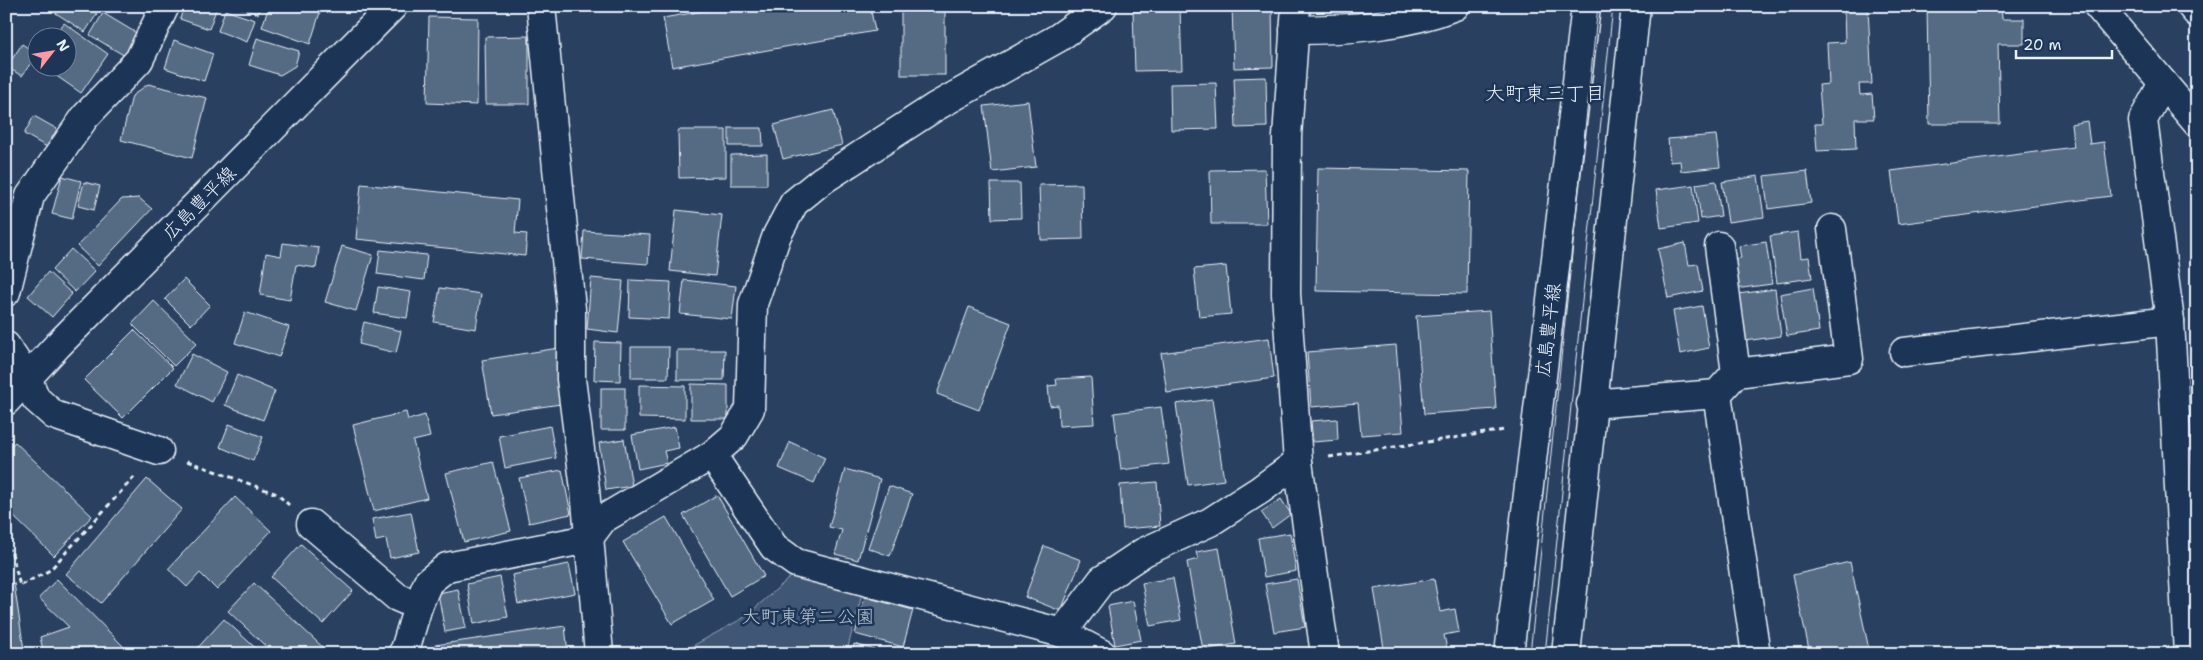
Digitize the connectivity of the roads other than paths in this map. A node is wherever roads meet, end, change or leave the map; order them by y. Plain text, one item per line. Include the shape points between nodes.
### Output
1 (165, 6) edge
2 (393, 6) edge
3 (540, 6) edge
4 (1103, 6) edge
5 (1455, 6) edge
6 (1586, 6) edge
7 (1636, 6) edge
8 (2098, 6) edge
9 (2191, 6) edge
10 (2197, 13) edge
11 (1295, 18) edge
12 (2163, 83) junction
13 (2197, 123) edge
14 (1832, 229) dead end
15 (1718, 246) dead end
16 (6, 292) edge
17 (2170, 321) junction
18 (6, 346) edge
19 (1904, 352) dead end
20 (1736, 373) junction
21 (27, 378) junction
22 (1717, 394) junction
23 (6, 401) edge
24 (1591, 404) junction
25 (158, 451) road end
26 (712, 455) junction
27 (1298, 462) junction
28 (311, 524) road end
29 (588, 539) junction
30 (418, 606) junction
31 (1062, 633) junction
32 (402, 654) edge
33 (599, 654) edge
34 (1102, 654) edge
35 (1325, 654) edge
36 (1509, 654) edge
37 (1566, 654) edge
38 (1756, 654) edge
39 (2188, 654) edge

1 - 16 main road via 139,60 85,117 30,196
2 - 21 main road, 広島豊平線
3 - 29 main road via 571,309 570,379 585,489
4 - 26 main road via 1058,38 935,107 820,181 794,203 777,235 753,304 750,409 734,436
5 - 11 main road via 1434,14 1349,30
6 - 36 main road, 広島豊平線
7 - 24 main road
8 - 12 main road
9 - 10 main road
11 - 27 main road via 1287,137 1286,294
12 - 13 main road
12 - 17 main road via 2143,120
14 - 20 main road via 1849,359
15 - 20 main road
17 - 19 main road
17 - 39 main road
18 - 21 main road
20 - 22 main road
21 - 23 main road, 広島豊平線
21 - 25 main road via 36,399 54,414
22 - 24 main road
22 - 38 main road
24 - 37 main road
26 - 29 main road via 603,519
26 - 31 main road via 774,547 796,562
27 - 31 main road via 1210,522 1144,552 1102,580
27 - 35 main road
28 - 30 main road via 397,597
29 - 30 main road via 447,567 428,582
29 - 33 main road
30 - 32 main road
31 - 34 main road

